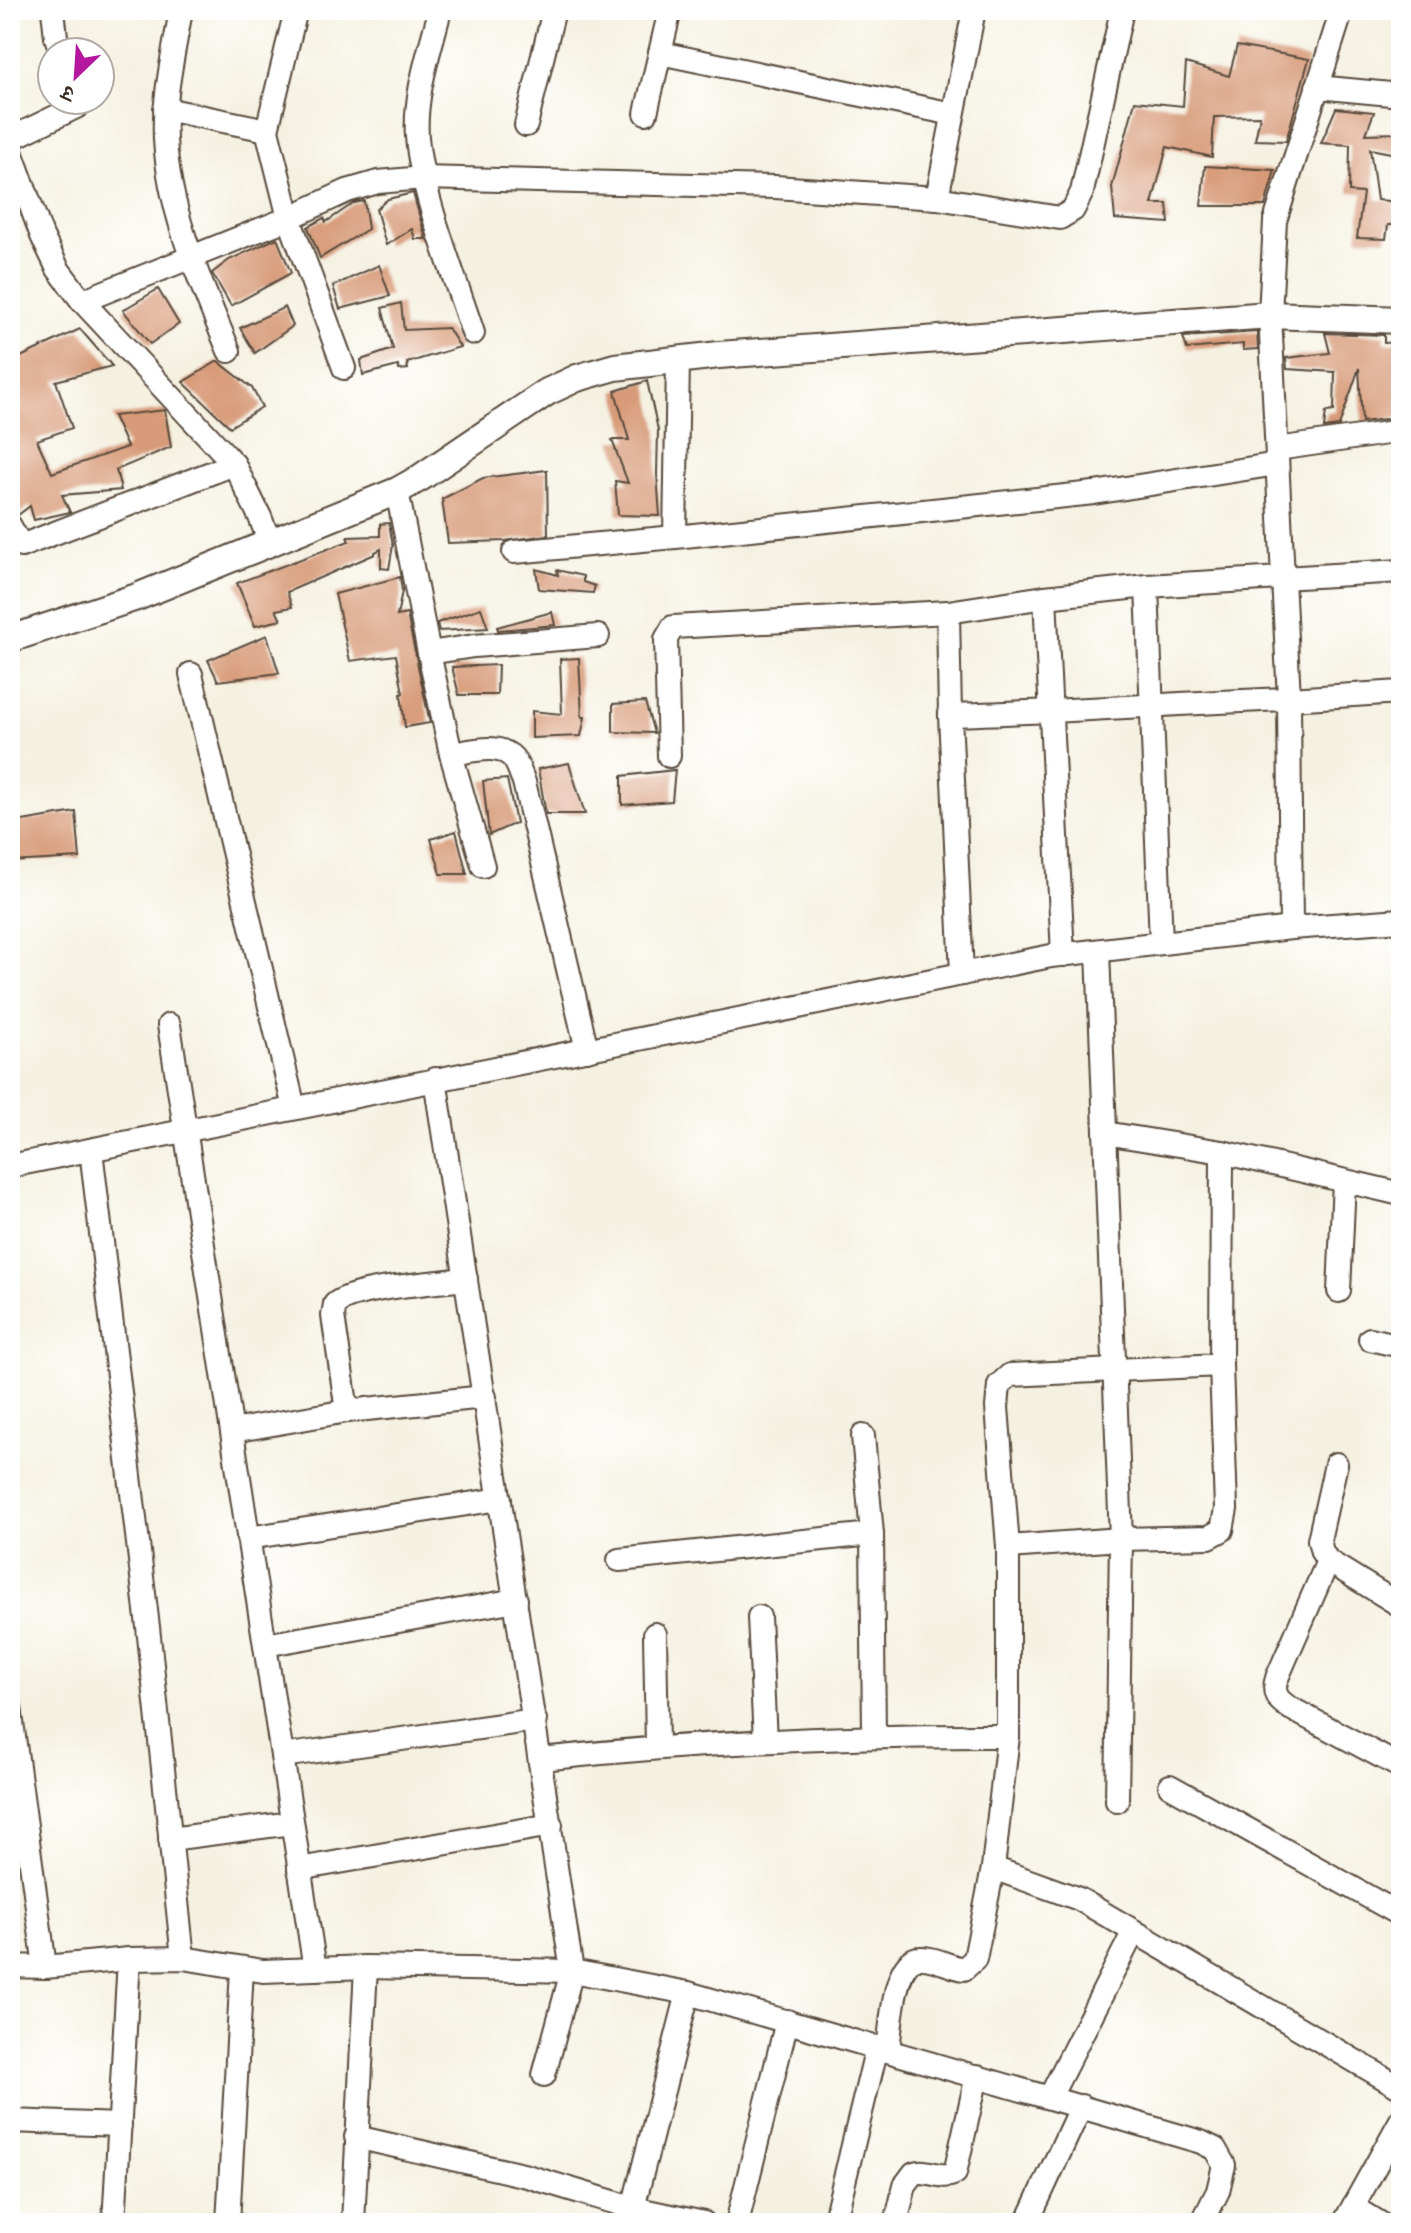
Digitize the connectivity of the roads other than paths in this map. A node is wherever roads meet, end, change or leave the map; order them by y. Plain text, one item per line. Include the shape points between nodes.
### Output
1 (53, 10) edge
2 (181, 10) edge
3 (296, 10) edge
4 (440, 10) edge
5 (554, 10) edge
6 (670, 10) edge
7 (974, 10) edge
8 (1122, 10) edge
9 (1342, 10) edge
10 (56, 36) edge
11 (660, 53) junction
12 (1317, 87) junction
13 (1401, 95) edge
14 (165, 109) junction
15 (646, 113) dead end
16 (953, 114) junction
17 (57, 116) edge
18 (526, 125) dead end
19 (267, 130) junction
20 (10, 139) edge
21 (10, 149) edge
22 (423, 178) junction
23 (937, 198) junction
24 (289, 218) junction
25 (190, 257) junction
26 (82, 301) junction
27 (1270, 315) junction
28 (1401, 320) edge
29 (473, 333) dead end
30 (229, 351) dead end
31 (678, 361) junction
32 (344, 368) dead end
33 (1401, 431) edge
34 (1277, 456) junction
35 (234, 464) junction
36 (397, 491) junction
37 (675, 537) junction
38 (14, 541) edge
39 (270, 543) junction
40 (514, 552) dead end
41 (1401, 571) edge
42 (1281, 577) junction
43 (1147, 586) junction
44 (1045, 597) junction
45 (948, 612) junction
46 (598, 636) dead end
47 (10, 639) edge
48 (429, 653) junction
49 (191, 674) dead end
50 (1401, 692) edge
51 (1289, 699) junction
52 (1151, 704) junction
53 (1050, 712) junction
54 (950, 715) junction
55 (451, 754) junction
56 (669, 756) dead end
57 (483, 866) dead end
58 (1401, 920) edge
59 (1291, 928) junction
60 (1161, 943) junction
61 (1098, 951) junction
62 (1063, 955) junction
63 (962, 974) junction
64 (169, 1025) dead end
65 (587, 1050) junction
66 (435, 1079) junction
67 (294, 1108) junction
68 (185, 1130) junction
69 (1105, 1133) junction
70 (91, 1150) junction
71 (1222, 1152) junction
72 (10, 1166) edge
73 (1344, 1181) junction
74 (1401, 1194) edge
75 (466, 1279) junction
76 (1339, 1291) dead end
77 (1370, 1339) dead end
78 (1401, 1346) edge
79 (1221, 1365) junction
80 (1115, 1371) junction
81 (485, 1397) junction
82 (347, 1411) junction
83 (232, 1431) junction
84 (863, 1436) dead end
85 (1336, 1464) dead end
86 (500, 1499) junction
87 (872, 1534) junction
88 (248, 1538) junction
89 (1121, 1539) junction
90 (1008, 1547) junction
91 (619, 1560) dead end
92 (1328, 1561) junction
93 (516, 1600) junction
94 (1401, 1606) edge
95 (759, 1617) dead end
96 (655, 1634) dead end
97 (265, 1645) junction
98 (10, 1707) edge
99 (535, 1720) junction
100 (874, 1735) junction
101 (1008, 1736) junction
102 (765, 1741) junction
103 (657, 1746) junction
104 (282, 1756) junction
105 (541, 1759) junction
106 (1401, 1767) edge
107 (1170, 1786) dead end
108 (1117, 1801) dead end
109 (292, 1823) junction
110 (551, 1825) junction
111 (170, 1839) junction
112 (993, 1868) junction
113 (299, 1869) junction
114 (1401, 1915) edge
115 (1134, 1931) junction
116 (183, 1958) junction
117 (129, 1959) junction
118 (10, 1966) edge
119 (45, 1967) junction
120 (366, 1967) junction
121 (242, 1969) junction
122 (315, 1969) junction
123 (572, 1971) junction
124 (688, 1993) junction
125 (787, 2021) junction
126 (883, 2049) junction
127 (544, 2075) dead end
128 (977, 2076) junction
129 (1401, 2088) edge
130 (1050, 2097) junction
131 (1081, 2106) junction
132 (1401, 2120) edge
133 (10, 2121) edge
134 (120, 2125) junction
135 (356, 2137) junction
136 (631, 2215) edge
137 (1349, 2215) edge
138 (114, 2223) edge
139 (228, 2223) edge
140 (353, 2223) edge
141 (704, 2223) edge
142 (737, 2223) edge
143 (834, 2223) edge
144 (896, 2223) edge
145 (1027, 2223) edge
146 (1202, 2223) edge
147 (1380, 2223) edge

1 - 10 street
2 - 14 street
3 - 19 street
4 - 22 street via 419,97
5 - 18 street
6 - 11 street
7 - 16 street
8 - 23 street via 1082,192 1070,214 1060,218
9 - 12 street
11 - 15 street
11 - 16 street
12 - 13 street
12 - 27 street via 1275,221
14 - 19 street
14 - 25 street via 173,192
16 - 23 street
17 - 20 street
19 - 24 street
21 - 26 street via 42,236
22 - 23 street via 775,187
22 - 24 street via 347,191
22 - 29 street
24 - 25 street
24 - 32 street
25 - 26 street
25 - 30 street
26 - 35 street
27 - 28 street
27 - 31 street
27 - 34 street
31 - 36 street via 615,367 577,378 547,392
31 - 37 street
33 - 34 street
34 - 37 street via 1094,493
34 - 42 street
35 - 38 street
35 - 39 street
36 - 39 street
36 - 48 street
37 - 40 street
39 - 47 street via 137,597
41 - 42 street
42 - 43 street
42 - 51 street
43 - 44 street
43 - 52 street
44 - 45 street
44 - 53 street
45 - 54 street
45 - 56 street via 673,627 666,639
46 - 48 street
48 - 55 street
49 - 67 street
50 - 51 street
51 - 52 street
51 - 59 street
52 - 53 street
52 - 60 street
53 - 54 street
53 - 62 street
54 - 63 street
55 - 57 street
55 - 65 street via 490,749 509,755 516,764
58 - 59 street
59 - 60 street
60 - 61 street
61 - 62 street
61 - 69 street
62 - 63 street
63 - 65 street
64 - 68 street
65 - 66 street
66 - 67 street
66 - 75 street
67 - 68 street
68 - 70 street
68 - 83 street
69 - 71 street
69 - 80 street
70 - 72 street
70 - 111 street
71 - 73 street
71 - 79 street
73 - 74 street
73 - 76 street
75 - 81 street
75 - 82 street via 373,1291 335,1304
77 - 78 street
79 - 80 street
79 - 89 street via 1226,1509 1222,1530 1209,1537
80 - 89 street
80 - 90 street via 1010,1375 999,1385
81 - 82 street
81 - 86 street
82 - 83 street
83 - 88 street
84 - 87 street
85 - 92 street via 1319,1540
86 - 88 street
86 - 93 street
87 - 91 street
87 - 100 street
88 - 97 street
89 - 90 street
89 - 108 street
90 - 101 street
92 - 94 street
92 - 106 street via 1275,1693 1290,1708
93 - 97 street
93 - 99 street
95 - 102 street
96 - 103 street
97 - 104 street
98 - 119 street
99 - 104 street
99 - 105 street
100 - 101 street
100 - 102 street
101 - 112 street
102 - 103 street
103 - 105 street
104 - 109 street
105 - 110 street
107 - 114 street
109 - 111 street
109 - 113 street
110 - 113 street
110 - 123 street
111 - 116 street
112 - 115 street via 1079,1899
112 - 126 street via 975,1959 964,1969 919,1957 909,1961
113 - 122 street
115 - 129 street
115 - 130 street
116 - 117 street
116 - 121 street
117 - 119 street
117 - 134 street
118 - 119 street
120 - 122 street
120 - 123 street
120 - 135 street
121 - 122 street
121 - 139 street
123 - 124 street
123 - 127 street
124 - 125 street
124 - 136 street
125 - 126 street
125 - 142 street
126 - 128 street
126 - 143 street
128 - 130 street
128 - 144 street via 955,2173 914,2173 905,2185
130 - 131 street
131 - 145 street
131 - 146 street via 1215,2149 1224,2165 1223,2176
132 - 137 street
133 - 134 street
134 - 138 street
135 - 136 street via 527,2176
135 - 140 street
136 - 141 street
137 - 147 street

